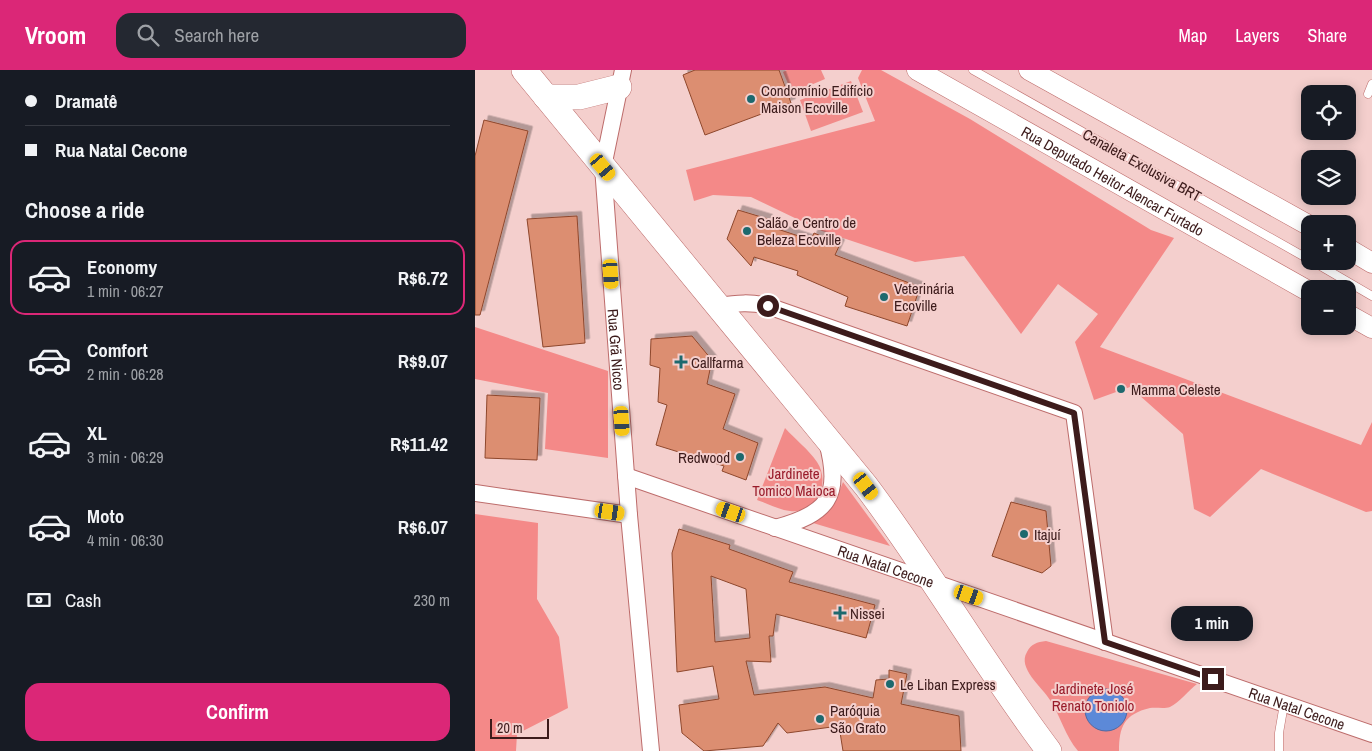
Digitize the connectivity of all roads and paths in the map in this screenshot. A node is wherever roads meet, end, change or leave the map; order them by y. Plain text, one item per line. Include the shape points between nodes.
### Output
1 (523, 70) edge
2 (917, 70) edge
3 (973, 70) edge
4 (1029, 70) edge
5 (621, 78) edge
6 (1372, 84) edge
7 (1368, 94) dead end
8 (546, 98) junction
9 (603, 167) junction
10 (1301, 221) edge
11 (1356, 253) edge
12 (1301, 255) edge
13 (1372, 263) edge
14 (1327, 270) edge
15 (1301, 287) edge
16 (1372, 296) edge
17 (719, 306) junction
18 (1356, 319) edge
19 (1372, 328) edge
20 (824, 433) junction
21 (626, 476) junction
22 (475, 493) edge
23 (629, 515) junction
24 (775, 528) junction
25 (935, 584) junction
26 (1105, 642) junction
27 (1284, 704) junction
28 (1372, 734) edge
29 (651, 751) edge
30 (1049, 751) edge
31 (1279, 751) edge

1 - 8 main road
2 - 15 street, Rua Deputado Heitor Alencar Furtado
3 - 12 lane, Canaleta Exclusiva BRT
4 - 10 street
5 - 8 main road via 579,97
5 - 9 street, Rua Grã Nicco
6 - 7 lane
8 - 9 main road
9 - 17 main road
9 - 21 street, Rua Grã Nicco
11 - 13 street
14 - 16 lane, Canaleta Exclusiva BRT
17 - 20 main road
17 - 26 street via 739,302 768,306 1074,413
18 - 19 street
20 - 24 street via 833,472 829,499 810,517
20 - 25 main road via 893,522
21 - 23 street, Rua Grã Nicco
21 - 24 street, Rua Natal Cecone
22 - 23 street
23 - 29 street, Rua Grã Nicco
24 - 25 street, Rua Natal Cecone
25 - 26 street, Rua Natal Cecone
25 - 30 main road
26 - 27 street, Rua Natal Cecone
27 - 28 street, Rua Natal Cecone
27 - 31 lane

